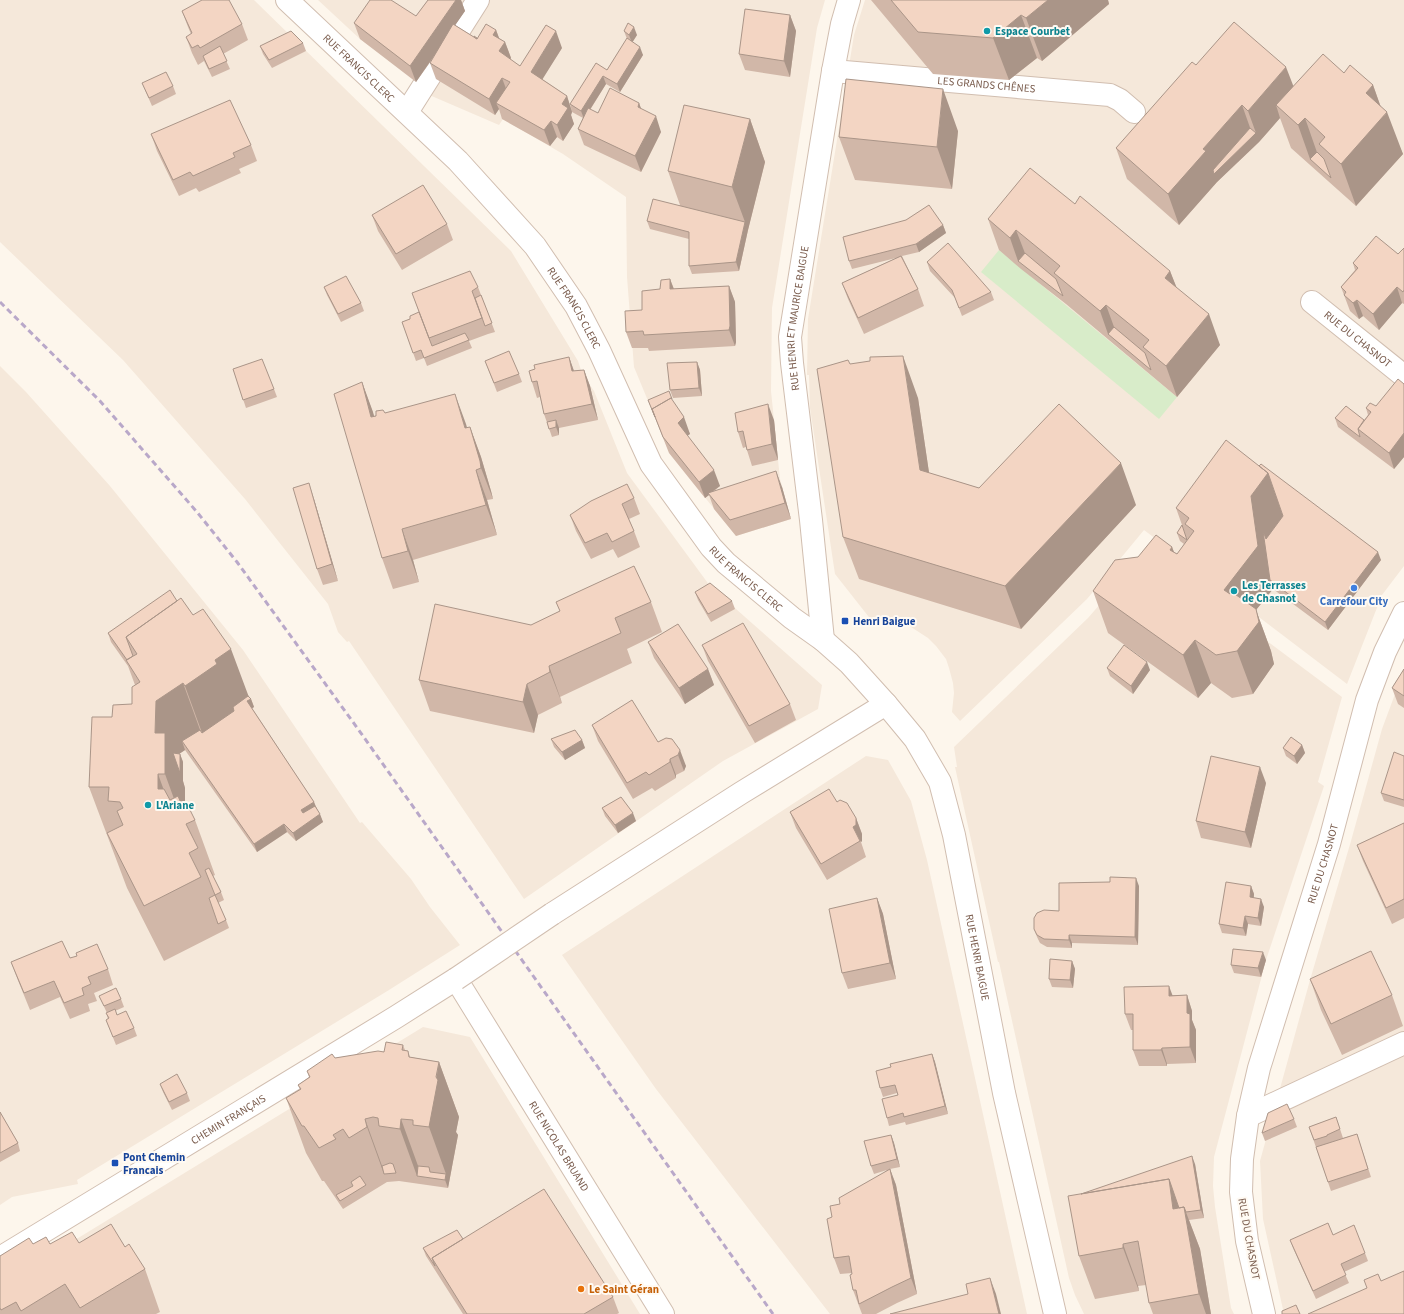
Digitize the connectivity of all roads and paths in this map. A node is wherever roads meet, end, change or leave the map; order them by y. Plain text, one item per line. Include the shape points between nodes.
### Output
1 (287, 0) edge
2 (478, 0) edge
3 (849, 0) edge
4 (833, 71) junction
5 (407, 112) junction
6 (1134, 112) dead end
7 (1312, 302) dead end
8 (1404, 376) edge
9 (1404, 613) edge
10 (823, 640) junction
11 (886, 704) junction
12 (456, 979) junction
13 (1404, 1043) edge
14 (1248, 1116) junction
15 (0, 1258) edge
16 (1046, 1273) junction
17 (663, 1314) edge
18 (1055, 1314) edge
19 (1063, 1314) edge
20 (1264, 1314) edge

1 - 5 street, RUE FRANCIS CLERC
2 - 5 street
3 - 4 street, RUE HENRI ET MAURICE BAIGUE
4 - 6 street, LES GRANDS CHÊNES via 1110,95
4 - 10 street, RUE HENRI ET MAURICE BAIGUE via 790,337
5 - 10 street, RUE FRANCIS CLERC via 458,161 535,246 576,306 599,350 650,464 710,547 792,618
7 - 8 street, RUE DU CHASNOT
9 - 14 street, RUE DU CHASNOT via 1385,652 1367,700 1329,844 1259,1068
10 - 11 street, RUE HENRI BAIGUE via 849,663
11 - 12 street, CHEMIN FRANÇAIS, bridge via 741,793
11 - 16 street, RUE HENRI BAIGUE via 915,739 940,782 954,835 1004,1093
12 - 15 street, CHEMIN FRANÇAIS
12 - 17 street, RUE NICOLAS BRUAND
13 - 14 street
14 - 20 street, RUE DU CHASNOT via 1242,1159 1241,1192 1247,1241
16 - 18 street, RUE HENRI BAIGUE
16 - 19 street

